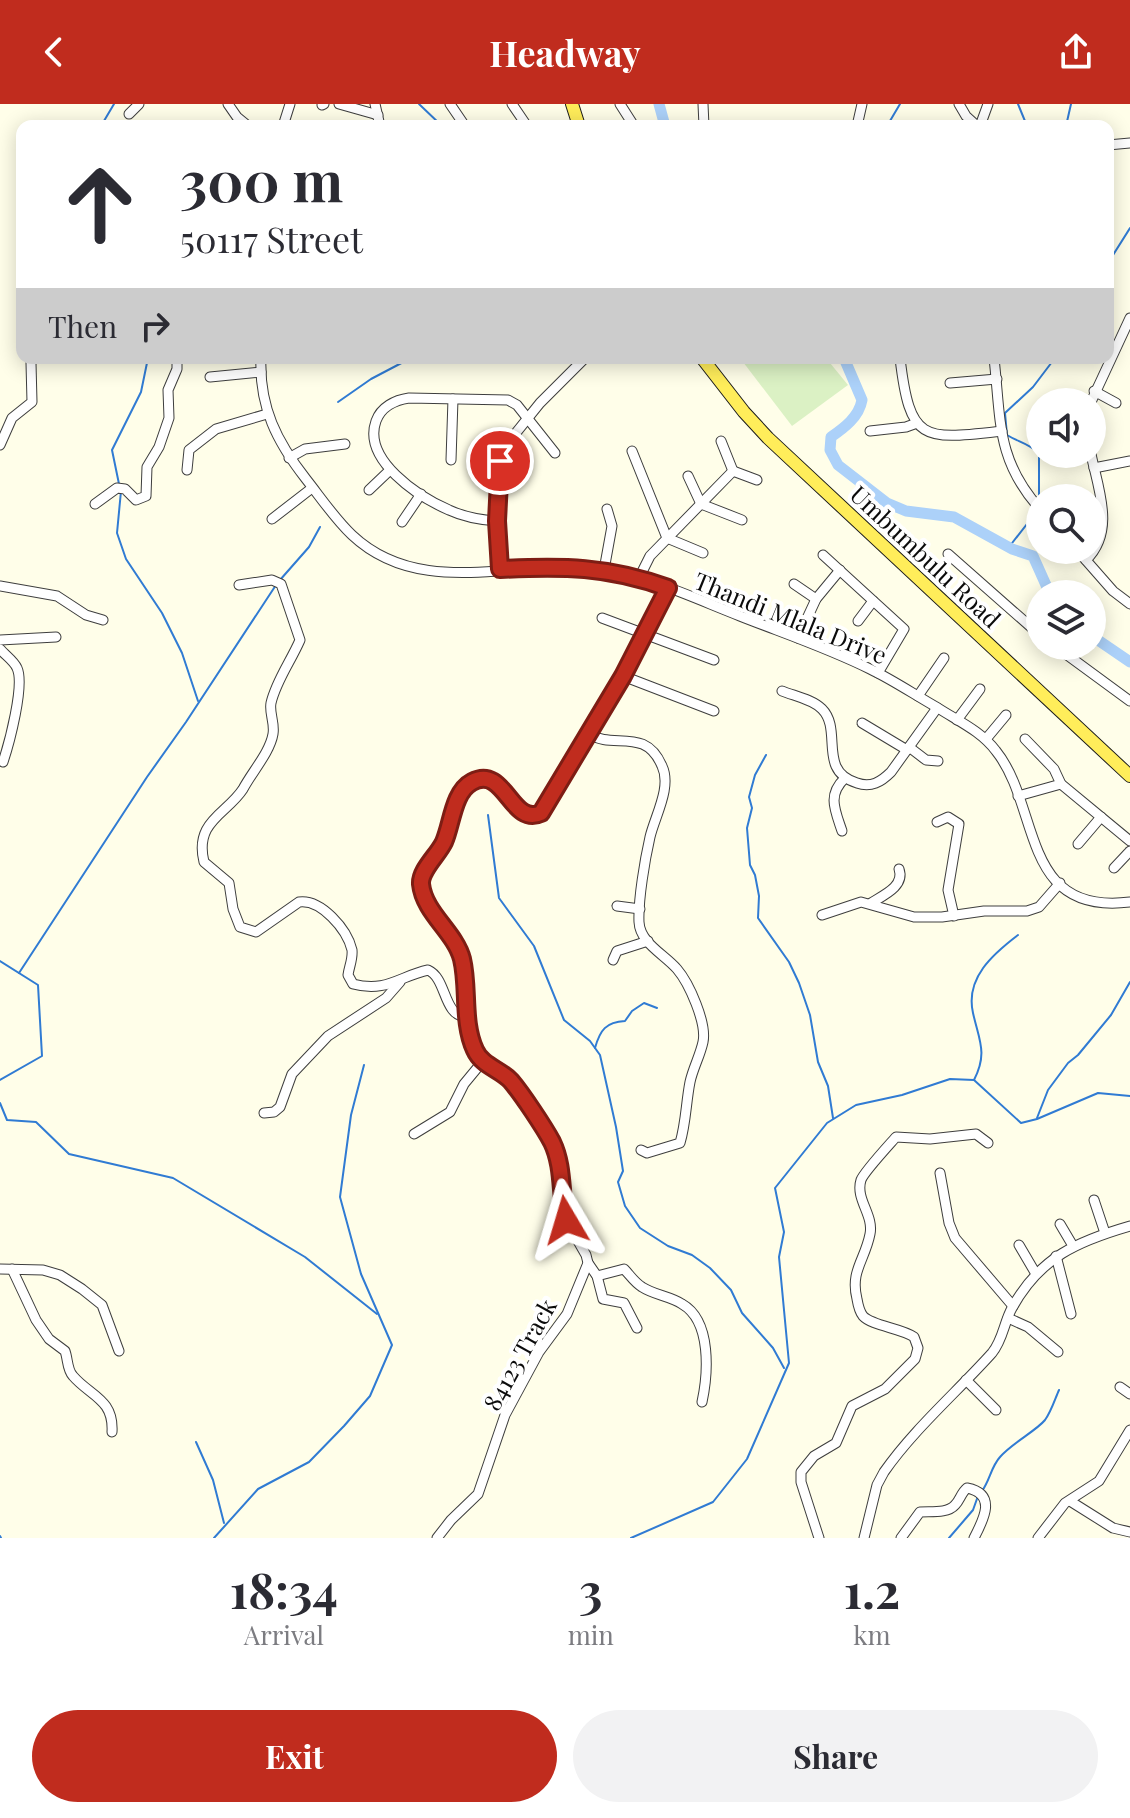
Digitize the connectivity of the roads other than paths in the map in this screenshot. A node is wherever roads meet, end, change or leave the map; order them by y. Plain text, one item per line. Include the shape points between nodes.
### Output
1 (139, 104) edge
2 (228, 104) edge
3 (339, 104) edge
4 (375, 104) edge
5 (959, 104) edge
6 (129, 114) dead end
7 (378, 115) junction
8 (240, 120) edge
9 (379, 120) edge
10 (971, 120) edge
11 (1130, 318) edge
12 (1114, 350) edge
13 (32, 364) edge
14 (177, 364) edge
15 (261, 364) edge
16 (579, 364) edge
17 (707, 364) edge
18 (901, 364) edge
19 (995, 364) edge
20 (1107, 364) edge
21 (261, 372) junction
22 (210, 377) dead end
23 (997, 379) junction
24 (950, 383) dead end
25 (1095, 388) edge
26 (1106, 398) edge
27 (453, 399) junction
28 (540, 403) junction
29 (1116, 403) dead end
30 (517, 405) junction
31 (267, 414) junction
32 (528, 420) junction
33 (917, 423) junction
34 (870, 431) dead end
35 (1002, 431) junction
36 (721, 441) dead end
37 (345, 444) dead end
38 (0, 445) edge
39 (632, 451) dead end
40 (555, 453) dead end
41 (289, 458) junction
42 (451, 460) dead end
43 (1129, 462) edge
44 (1106, 466) edge
45 (1094, 468) edge
46 (187, 470) dead end
47 (390, 470) junction
48 (733, 471) junction
49 (688, 476) dead end
50 (757, 480) dead end
51 (1097, 484) edge
52 (312, 488) junction
53 (369, 490) dead end
54 (421, 494) junction
55 (1026, 494) edge
56 (95, 504) dead end
57 (701, 504) junction
58 (607, 509) dead end
59 (272, 519) dead end
60 (742, 520) dead end
61 (497, 521) junction
62 (402, 522) dead end
63 (667, 538) junction
64 (703, 553) dead end
65 (948, 554) dead end
66 (823, 555) dead end
67 (1089, 564) edge
68 (500, 569) junction
69 (604, 570) junction
70 (840, 570) junction
71 (639, 578) junction
72 (794, 584) dead end
73 (239, 585) dead end
74 (0, 586) edge
75 (668, 588) junction
76 (816, 599) junction
77 (873, 601) junction
78 (1130, 604) edge
79 (602, 618) dead end
80 (103, 620) dead end
81 (858, 621) dead end
82 (1026, 623) edge
83 (645, 633) junction
84 (56, 637) dead end
85 (798, 638) junction
86 (0, 640) edge
87 (0, 649) edge
88 (944, 658) dead end
89 (714, 660) dead end
90 (1074, 660) edge
91 (878, 673) junction
92 (623, 676) junction
93 (980, 689) dead end
94 (782, 691) dead end
95 (918, 696) junction
96 (1130, 701) edge
97 (937, 708) junction
98 (714, 711) dead end
99 (1006, 715) dead end
100 (957, 720) junction
101 (862, 723) dead end
102 (589, 734) junction
103 (986, 739) junction
104 (1025, 739) dead end
105 (908, 748) junction
106 (938, 761) dead end
107 (3, 762) dead end
108 (1130, 776) edge
109 (845, 778) junction
110 (1061, 784) junction
111 (1018, 796) junction
112 (1101, 817) junction
113 (937, 822) dead end
114 (842, 831) dead end
115 (1130, 841) edge
116 (1078, 844) dead end
117 (1130, 851) edge
118 (1114, 868) dead end
119 (899, 869) dead end
120 (1060, 883) junction
121 (1130, 902) edge
122 (871, 903) junction
123 (617, 906) dead end
124 (640, 909) junction
125 (822, 915) dead end
126 (954, 916) junction
127 (648, 941) junction
128 (613, 960) dead end
129 (400, 982) junction
130 (468, 1017) junction
131 (483, 1061) junction
132 (264, 1113) dead end
133 (414, 1134) dead end
134 (988, 1143) dead end
135 (641, 1150) dead end
136 (940, 1173) dead end
137 (1094, 1200) dead end
138 (1060, 1224) dead end
139 (1129, 1229) edge
140 (1105, 1233) junction
141 (1019, 1245) dead end
142 (1073, 1246) junction
143 (1056, 1256) junction
144 (588, 1263) junction
145 (0, 1269) edge
146 (12, 1269) junction
147 (1036, 1274) junction
148 (597, 1276) junction
149 (1013, 1306) junction
150 (1071, 1314) dead end
151 (1008, 1318) junction
152 (637, 1328) dead end
153 (119, 1351) dead end
154 (1058, 1352) dead end
155 (966, 1380) junction
156 (1120, 1387) dead end
157 (1130, 1394) edge
158 (702, 1402) dead end
159 (996, 1410) dead end
160 (1130, 1430) edge
161 (112, 1432) dead end
162 (1126, 1446) edge
163 (1070, 1501) junction
164 (1130, 1532) edge
165 (437, 1538) edge
166 (819, 1538) edge
167 (864, 1538) edge
168 (901, 1538) edge
169 (974, 1538) edge
170 (1038, 1538) edge

1 - 6 street
2 - 8 street
3 - 7 street
4 - 7 street
5 - 10 street
7 - 9 street
11 - 12 street
13 - 38 street via 32,402 12,418
14 - 56 street via 168,390 169,418 147,467 147,495 136,500 117,488
15 - 21 street, Thandi Mlala Drive
16 - 28 street
17 - 108 main road, Umbumbulu Road via 768,438
18 - 33 street via 907,405
19 - 23 street
20 - 25 street
21 - 22 street
21 - 31 street, Thandi Mlala Drive
23 - 24 street
23 - 35 street
26 - 29 street
27 - 30 street via 503,399
27 - 42 street
27 - 47 street via 409,398 386,407 373,438
28 - 30 street
28 - 32 street
30 - 32 street
31 - 41 street, Thandi Mlala Drive
31 - 46 street via 209,433 189,450
32 - 40 street
32 - 61 street via 501,455
33 - 34 street
33 - 35 street via 945,436
35 - 55 street via 1012,471
36 - 48 street
37 - 41 street via 305,449
39 - 63 street
41 - 52 street, Thandi Mlala Drive
43 - 44 street
45 - 51 street
47 - 53 street
47 - 54 street
48 - 50 street
48 - 57 street
49 - 57 street
52 - 59 street
52 - 68 street, Thandi Mlala Drive via 353,536 388,559 434,572
54 - 61 street via 457,514
54 - 62 street
57 - 60 street
57 - 63 street
58 - 69 street via 612,526
61 - 68 street
63 - 64 street
63 - 71 street
65 - 82 street
66 - 70 street
67 - 78 street
68 - 69 street, Thandi Mlala Drive
69 - 71 street, Thandi Mlala Drive
70 - 76 street
70 - 77 street
71 - 75 street, Thandi Mlala Drive
72 - 76 street
73 - 129 street via 272,580 281,584 300,640 271,701 270,744 240,793 209,825 203,860 229,883 240,927 256,932 299,902 312,902 329,915 351,946 350,981 365,987
74 - 80 street via 57,596
75 - 83 street
75 - 85 street, Thandi Mlala Drive
76 - 85 street
77 - 81 street
77 - 91 street via 904,631
79 - 83 street
83 - 89 street
83 - 92 street
84 - 86 street
85 - 91 street, Thandi Mlala Drive
87 - 107 street via 19,675 15,727
88 - 95 street
90 - 96 street
91 - 95 street, Thandi Mlala Drive
92 - 98 street
92 - 102 street
93 - 100 street
94 - 109 street via 824,712 833,757
95 - 97 street, Thandi Mlala Drive
97 - 100 street, Thandi Mlala Drive
97 - 105 street
99 - 103 street
100 - 103 street, Thandi Mlala Drive
101 - 105 street
102 - 124 street via 640,743 663,768 665,783 650,836
102 - 130 street via 538,815 525,814 489,780 470,783 422,878 421,887 440,925 455,941
103 - 111 street, Thandi Mlala Drive via 1005,763
104 - 110 street
105 - 106 street
105 - 109 street via 877,783 861,785
109 - 114 street via 833,798
110 - 111 street
110 - 112 street
111 - 120 street, Thandi Mlala Drive via 1039,857
112 - 115 street
112 - 116 street
113 - 126 street via 948,817 959,824 948,890
117 - 118 street
119 - 122 street via 899,883
120 - 121 street, Thandi Mlala Drive via 1089,899
120 - 126 street via 1034,909
122 - 125 street
122 - 126 street via 906,916
123 - 124 street
124 - 127 street via 640,927
127 - 128 street via 617,951
127 - 135 street via 682,975 705,1033 690,1079 680,1143 647,1153
129 - 130 street via 432,971 454,1012
129 - 132 street via 386,998 328,1036 292,1074 280,1107
130 - 131 street via 474,1048
131 - 133 street via 450,1112
131 - 144 street via 510,1080 551,1141 566,1220
134 - 166 street via 976,1134 896,1137 861,1180 871,1229 854,1280 859,1308 871,1321 910,1334 918,1348 915,1359 885,1389 852,1406 836,1443 814,1456 801,1472
136 - 149 street via 955,1238
137 - 140 street
138 - 142 street
139 - 140 street
140 - 142 street
141 - 147 street
142 - 143 street
143 - 147 street
143 - 150 street
144 - 148 street
144 - 165 street, 84123 Track via 567,1314 505,1415 478,1494
145 - 146 street
146 - 153 street via 51,1272 90,1295 104,1309
146 - 161 street via 45,1335 65,1351 70,1373 109,1410
147 - 149 street
148 - 152 street via 603,1299 624,1303
148 - 158 street via 624,1269 641,1287 688,1308 706,1347
149 - 151 street
151 - 154 street
151 - 155 street via 994,1350
155 - 159 street
155 - 167 street via 884,1472
156 - 157 street
160 - 162 street
162 - 163 street via 1099,1481
163 - 164 street via 1113,1528
163 - 170 street
168 - 169 street via 912,1518 949,1509 967,1488 987,1501

